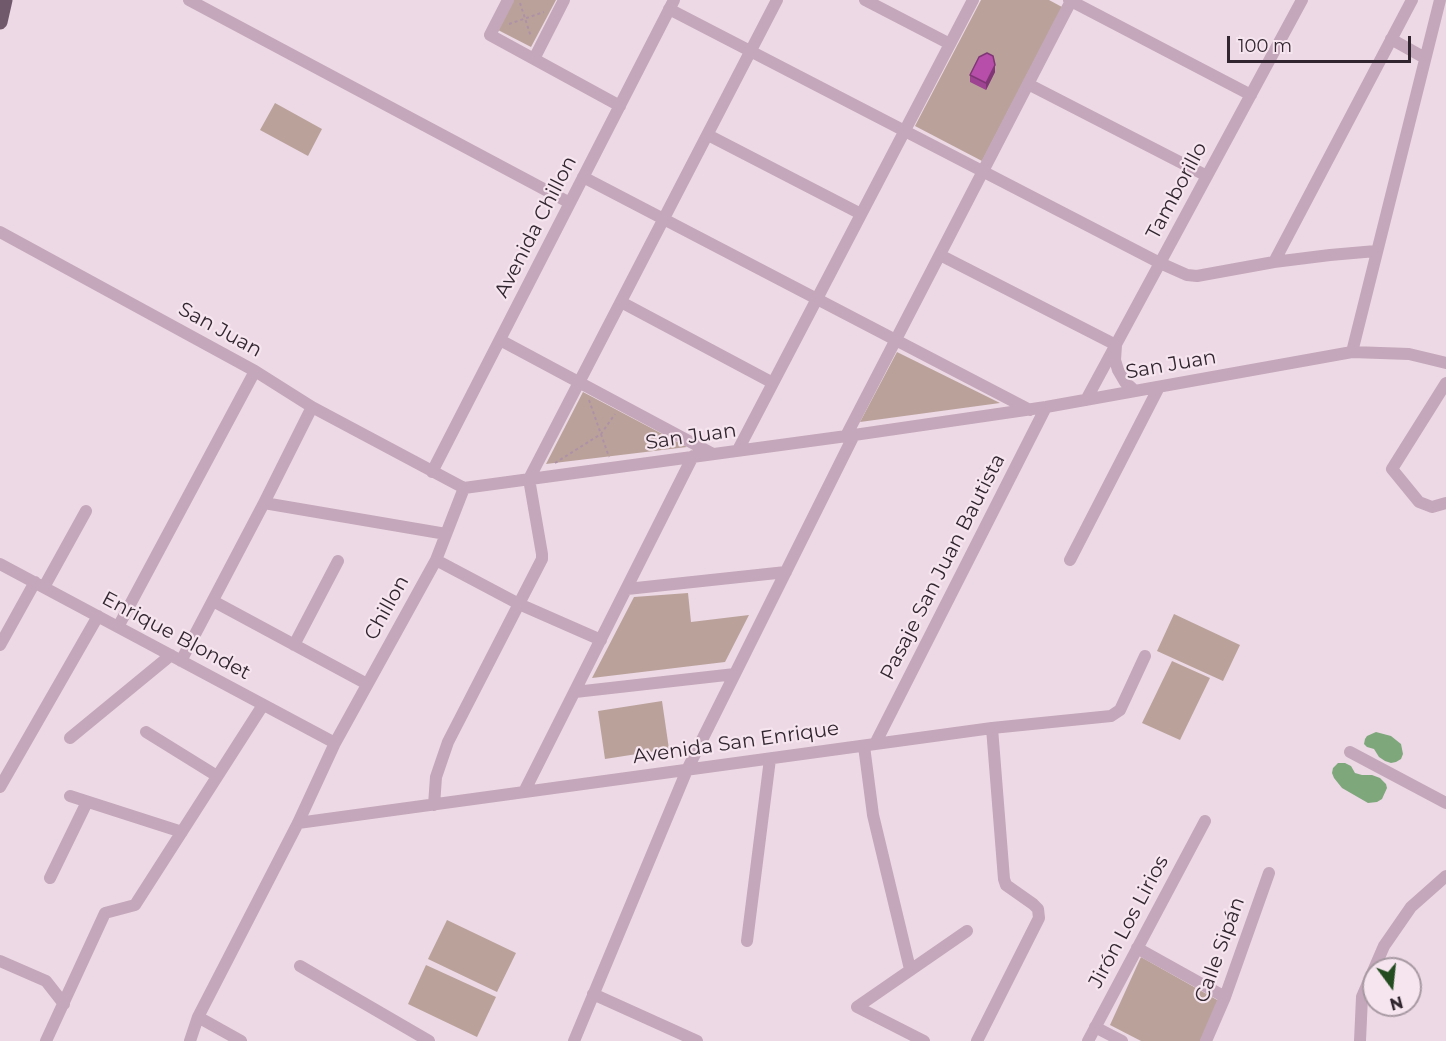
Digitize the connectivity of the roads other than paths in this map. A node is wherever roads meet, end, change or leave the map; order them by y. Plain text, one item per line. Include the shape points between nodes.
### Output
1 (5, 0) edge
2 (189, 0) edge
3 (508, 0) edge
4 (777, 0) edge
5 (865, 0) edge
6 (973, 0) edge
7 (1302, 0) edge
8 (1412, 0) edge
9 (1440, 0) edge
10 (1070, 1) edge
11 (562, 3) edge
12 (672, 4) edge
13 (0, 22) edge
14 (1391, 39) junction
15 (950, 44) junction
16 (751, 51) junction
17 (535, 57) junction
18 (1425, 58) junction
19 (1028, 84) junction
20 (1251, 95) junction
21 (620, 106) junction
22 (905, 131) junction
23 (708, 135) junction
24 (983, 171) junction
25 (1207, 176) junction
26 (583, 177) junction
27 (570, 203) junction
28 (861, 214) junction
29 (664, 219) junction
30 (0, 232) edge
31 (1376, 251) junction
32 (940, 255) junction
33 (1274, 262) junction
34 (1160, 263) junction
35 (817, 299) junction
36 (621, 302) junction
37 (500, 340) junction
38 (896, 340) junction
39 (1116, 345) junction
40 (1352, 352) junction
41 (1446, 363) edge
42 (255, 371) junction
43 (579, 382) junction
44 (773, 383) junction
45 (1446, 383) edge
46 (1159, 387) junction
47 (1135, 391) junction
48 (1086, 400) junction
49 (312, 407) junction
50 (1046, 407) junction
51 (1030, 410) junction
52 (850, 436) junction
53 (738, 450) junction
54 (713, 454) junction
55 (693, 456) junction
56 (432, 472) junction
57 (529, 479) junction
58 (464, 488) junction
59 (264, 503) junction
60 (1446, 504) edge
61 (86, 511) dead end
62 (446, 534) junction
63 (436, 560) junction
64 (1070, 560) dead end
65 (339, 561) dead end
66 (0, 564) edge
67 (786, 572) junction
68 (39, 585) junction
69 (627, 589) junction
70 (213, 601) junction
71 (519, 604) junction
72 (98, 616) junction
73 (118, 627) junction
74 (601, 640) junction
75 (0, 645) edge
76 (294, 645) junction
77 (1145, 656) dead end
78 (176, 658) junction
79 (735, 674) junction
80 (367, 684) junction
81 (575, 692) junction
82 (263, 705) junction
83 (992, 728) junction
84 (146, 732) dead end
85 (70, 738) dead end
86 (334, 743) junction
87 (869, 745) junction
88 (1350, 752) dead end
89 (771, 759) junction
90 (687, 770) junction
91 (217, 776) junction
92 (0, 787) edge
93 (524, 792) junction
94 (70, 796) dead end
95 (87, 802) junction
96 (1446, 803) edge
97 (434, 805) junction
98 (1205, 821) dead end
99 (298, 823) junction
100 (182, 832) junction
101 (1269, 873) dead end
102 (1446, 876) edge
103 (50, 878) dead end
104 (967, 931) dead end
105 (747, 941) dead end
106 (1137, 948) junction
107 (0, 961) edge
108 (300, 966) dead end
109 (910, 969) junction
110 (593, 994) junction
111 (1225, 997) junction
112 (64, 1004) junction
113 (198, 1017) junction
114 (1095, 1027) junction
115 (46, 1041) edge
116 (190, 1041) edge
117 (241, 1041) edge
118 (429, 1041) edge
119 (574, 1041) edge
120 (697, 1041) edge
121 (924, 1041) edge
122 (977, 1041) edge
123 (1088, 1041) edge
124 (1122, 1041) edge
125 (1206, 1041) edge
126 (1360, 1041) edge

1 - 13 main road
2 - 27 street
3 - 17 street via 490,35
4 - 16 street
5 - 15 street
6 - 15 street
7 - 20 street, Tamborillo
8 - 14 street
9 - 18 street
10 - 19 street
10 - 20 street
11 - 17 street
12 - 16 street
12 - 21 street, Avenida Chillon
14 - 18 street
14 - 33 street
15 - 22 street
16 - 22 street
16 - 23 street
17 - 21 street
18 - 31 street
19 - 24 street
19 - 25 street
20 - 25 street, Tamborillo
21 - 26 street, Avenida Chillon
22 - 24 street
22 - 28 street
23 - 28 street
23 - 29 street
24 - 32 street
24 - 34 street
25 - 34 street, Tamborillo
26 - 27 street, Avenida Chillon
26 - 29 street
27 - 37 street, Avenida Chillon
28 - 35 street
29 - 35 street
29 - 36 street
30 - 42 street, San Juan
31 - 33 street
31 - 40 street
32 - 38 street
32 - 39 street
33 - 34 street via 1197,276
34 - 39 street, Tamborillo
35 - 38 street
35 - 44 street
36 - 43 street
36 - 44 street
37 - 43 street
37 - 56 street, Avenida Chillon
38 - 51 street
38 - 52 street
39 - 47 street via 1118,370
39 - 48 street, Tamborillo
40 - 41 street, San Juan via 1409,354
40 - 46 street, San Juan
42 - 49 street, San Juan
42 - 73 street
43 - 54 street
43 - 57 street
44 - 53 street
45 - 60 street via 1392,469 1419,502 1432,507
46 - 47 street, San Juan
46 - 64 street
47 - 48 street, San Juan
48 - 50 street, San Juan
49 - 56 street, San Juan
49 - 59 street
50 - 51 street, San Juan
50 - 87 street, Pasaje San Juan Bautista
51 - 52 street, San Juan
52 - 53 street, San Juan
52 - 67 street
53 - 54 street, San Juan
54 - 55 street, San Juan
55 - 57 street, San Juan
55 - 69 street
56 - 58 street, San Juan
57 - 58 street, San Juan
57 - 71 street via 542,559
58 - 62 street, Chillon
59 - 62 street
59 - 70 street
61 - 68 street
62 - 63 street, Chillon
63 - 71 street
63 - 80 street, Chillon
65 - 76 street
66 - 68 street, Enrique Blondet
67 - 69 street
67 - 79 street
68 - 72 street, Enrique Blondet
68 - 75 street
69 - 74 street
70 - 76 street
70 - 78 street
71 - 74 street
71 - 97 street via 448,742 436,777
72 - 73 street, Enrique Blondet
72 - 92 street
73 - 78 street, Enrique Blondet
74 - 81 street
76 - 80 street
77 - 83 street, Avenida San Enrique via 1120,710 1111,716
78 - 82 street, Enrique Blondet
78 - 85 street
79 - 81 street
79 - 90 street
80 - 86 street, Chillon
81 - 93 street
82 - 86 street, Enrique Blondet
82 - 91 street
83 - 87 street, Avenida San Enrique
83 - 122 street via 1004,879 1006,885 1038,909 1039,918
84 - 91 street
86 - 99 street, Chillon
87 - 89 street, Avenida San Enrique
87 - 109 street via 873,815
88 - 96 street
89 - 90 street, Avenida San Enrique
89 - 105 street
90 - 93 street, Avenida San Enrique
90 - 110 street
91 - 100 street
93 - 97 street, Avenida San Enrique
94 - 95 street
95 - 100 street
95 - 103 street
97 - 99 street, Avenida San Enrique
98 - 106 street, Jirón Los Lirios
99 - 113 street, Chillon
100 - 112 street via 135,905 105,913
101 - 111 street, Calle Sipán
102 - 126 street via 1411,908 1384,946 1362,997
104 - 109 street
106 - 111 street
106 - 114 street, Jirón Los Lirios
107 - 112 street via 45,981
108 - 118 street
109 - 121 street via 857,1007
110 - 119 street
110 - 120 street
111 - 125 street, Calle Sipán
112 - 115 street
113 - 116 street, Chillon
113 - 117 street
114 - 123 street, Jirón Los Lirios
114 - 124 street

